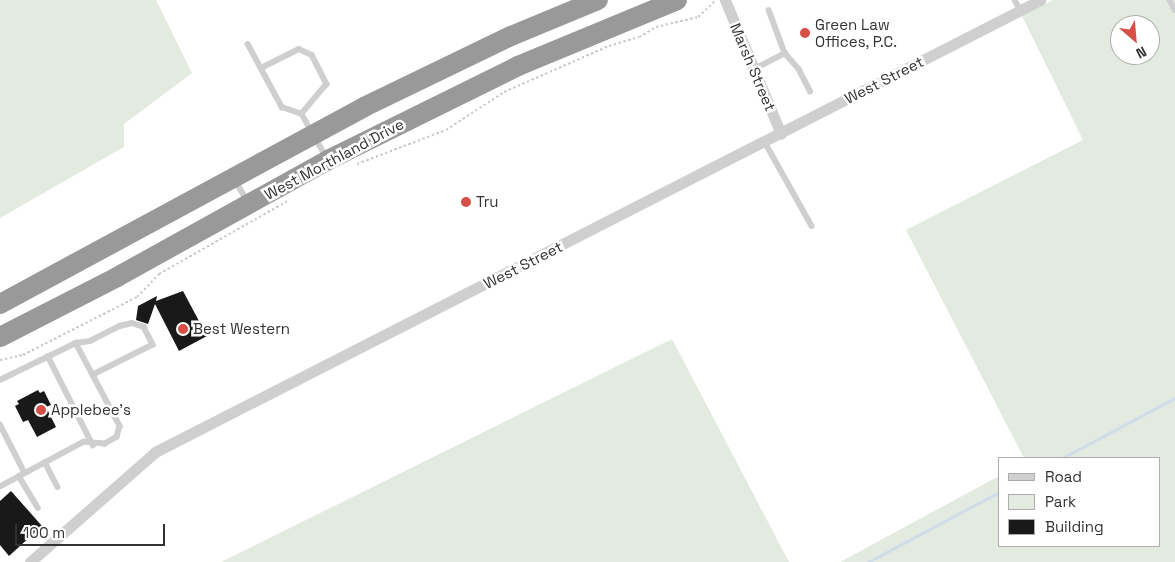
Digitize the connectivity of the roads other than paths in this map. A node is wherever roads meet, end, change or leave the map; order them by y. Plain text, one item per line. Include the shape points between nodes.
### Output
1 (598, 0) edge
2 (677, 0) edge
3 (725, 0) edge
4 (1040, 0) edge
5 (1170, 0) edge
6 (575, 4) edge
7 (1018, 5) edge
8 (769, 10) dead end
9 (1175, 10) edge
10 (248, 44) dead end
11 (785, 53) junction
12 (261, 68) junction
13 (754, 69) junction
14 (810, 91) dead end
15 (302, 114) junction
16 (781, 134) junction
17 (313, 135) junction
18 (765, 142) junction
19 (328, 160) junction
20 (234, 179) junction
21 (249, 204) junction
22 (812, 226) dead end
23 (0, 304) edge
24 (0, 337) edge
25 (76, 343) junction
26 (48, 356) junction
27 (93, 375) junction
28 (0, 380) edge
29 (0, 424) edge
30 (93, 445) junction
31 (45, 462) junction
32 (26, 473) junction
33 (19, 476) junction
34 (0, 487) edge
35 (58, 487) dead end
36 (38, 508) dead end
37 (30, 562) edge

1 - 6 highway, West Morthland Drive
2 - 19 highway, West Morthland Drive via 518,66
3 - 13 street, Marsh Street
4 - 7 street, West Street
5 - 9 lane
6 - 17 highway, West Morthland Drive
7 - 16 street, West Street
8 - 11 lane
10 - 12 lane
11 - 13 lane
11 - 14 lane via 799,69
12 - 15 lane via 282,107
12 - 15 lane via 299,48 312,55 327,84
13 - 16 street, Marsh Street
15 - 17 lane
16 - 18 street, West Street
17 - 19 lane
17 - 20 highway, West Morthland Drive
18 - 22 lane
18 - 37 street, West Street via 155,452
19 - 21 highway, West Morthland Drive
20 - 21 lane
20 - 23 highway, West Morthland Drive
21 - 24 highway, West Morthland Drive
25 - 26 lane
25 - 27 lane
25 - 27 lane via 90,341 132,323 144,328 153,345
26 - 28 lane
26 - 30 lane
27 - 30 lane via 120,426 117,437 105,444
29 - 32 lane
30 - 31 lane via 84,442
31 - 32 lane
31 - 35 lane
32 - 33 lane
33 - 34 lane
33 - 36 lane

